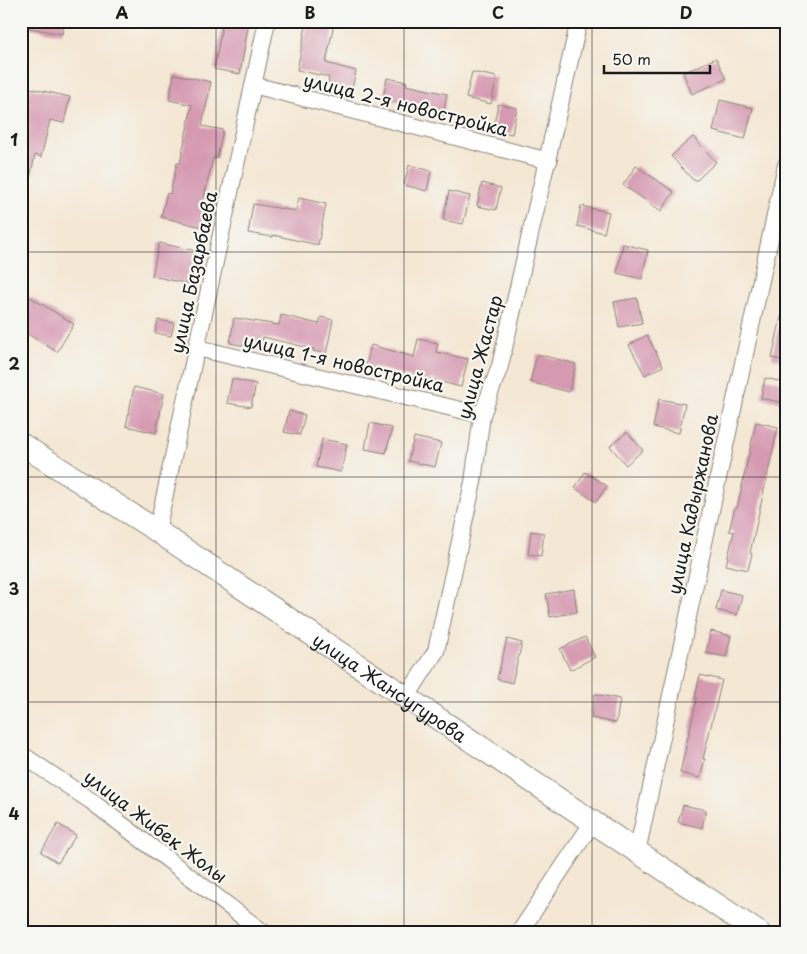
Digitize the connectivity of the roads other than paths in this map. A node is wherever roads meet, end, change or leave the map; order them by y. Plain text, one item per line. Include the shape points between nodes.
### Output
1 (267, 21) edge
2 (579, 21) edge
3 (253, 86) junction
4 (549, 161) junction
5 (786, 165) edge
6 (197, 348) junction
7 (482, 415) junction
8 (21, 444) edge
9 (157, 531) junction
10 (406, 698) junction
11 (21, 754) edge
12 (593, 822) junction
13 (637, 852) junction
14 (264, 933) edge
15 (518, 933) edge
16 (759, 933) edge

1 - 3 street, улица Базарбаева
2 - 4 street, улица Жастар
3 - 4 street, улица 2-я новостройка
3 - 6 street, улица Базарбаева
4 - 7 street, улица Жастар via 500,366
5 - 13 street, улица Кадыржанова
6 - 7 street, улица 1-я новостройка
6 - 9 street, улица Базарбаева
7 - 10 street, улица Жастар via 473,482 436,652
8 - 9 main road, улица Жансугурова
9 - 10 main road, улица Жансугурова
10 - 12 main road, улица Жансугурова
11 - 14 street, улица Жибек Жолы via 91,801
12 - 13 main road, улица Жансугурова
12 - 15 street
13 - 16 main road, улица Жансугурова

